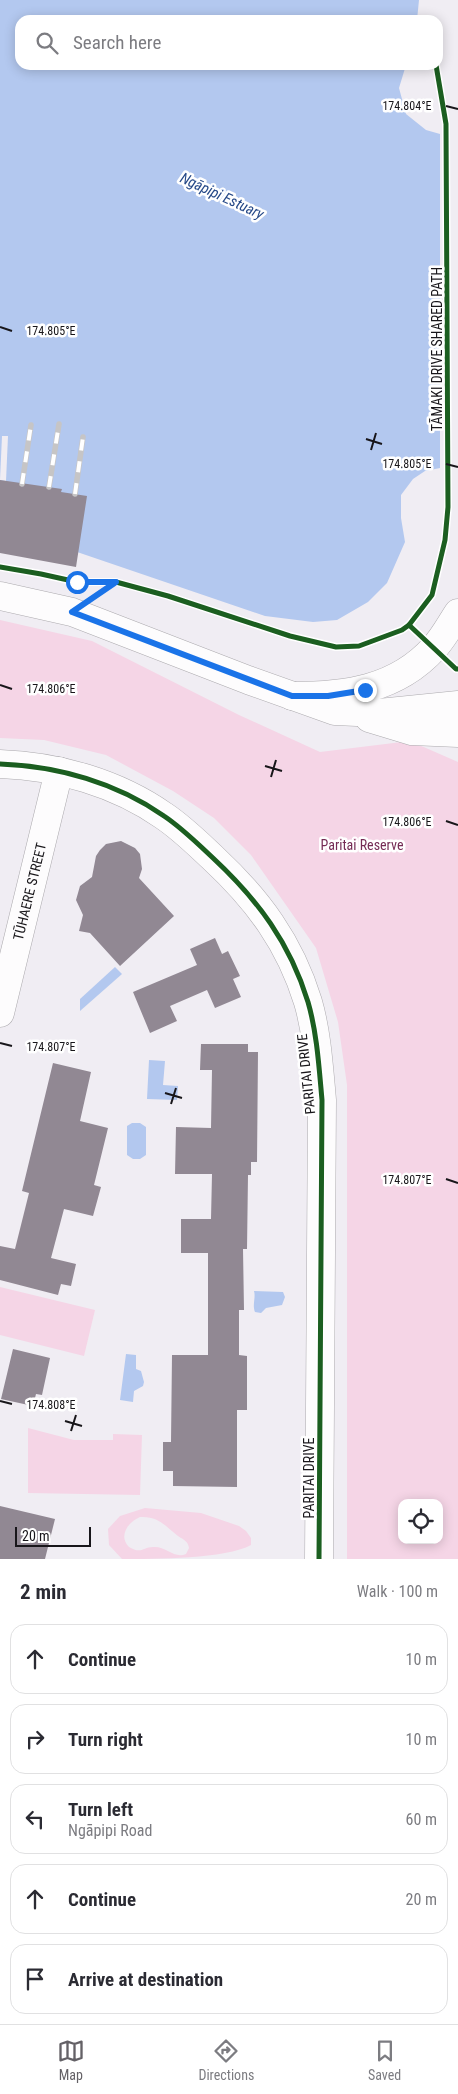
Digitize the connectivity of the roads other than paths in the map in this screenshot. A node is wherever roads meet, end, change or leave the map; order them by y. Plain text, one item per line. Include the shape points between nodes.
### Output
1 (0, 596) edge
2 (458, 613) edge
3 (292, 696) junction
4 (458, 705) edge
5 (354, 713) junction
6 (458, 733) edge
7 (0, 764) edge
8 (59, 771) junction
9 (0, 1013) edge
10 (319, 1559) edge

1 - 3 street via 72,612
2 - 3 street via 427,655 386,682 365,690 328,696
3 - 5 street
4 - 5 street
5 - 6 street via 412,731
7 - 8 street, PARITAI DRIVE
8 - 9 street, TŪHAERE STREET
8 - 10 street, PARITAI DRIVE via 98,782 163,815 217,861 242,885 271,921 292,960 308,1002 322,1100

